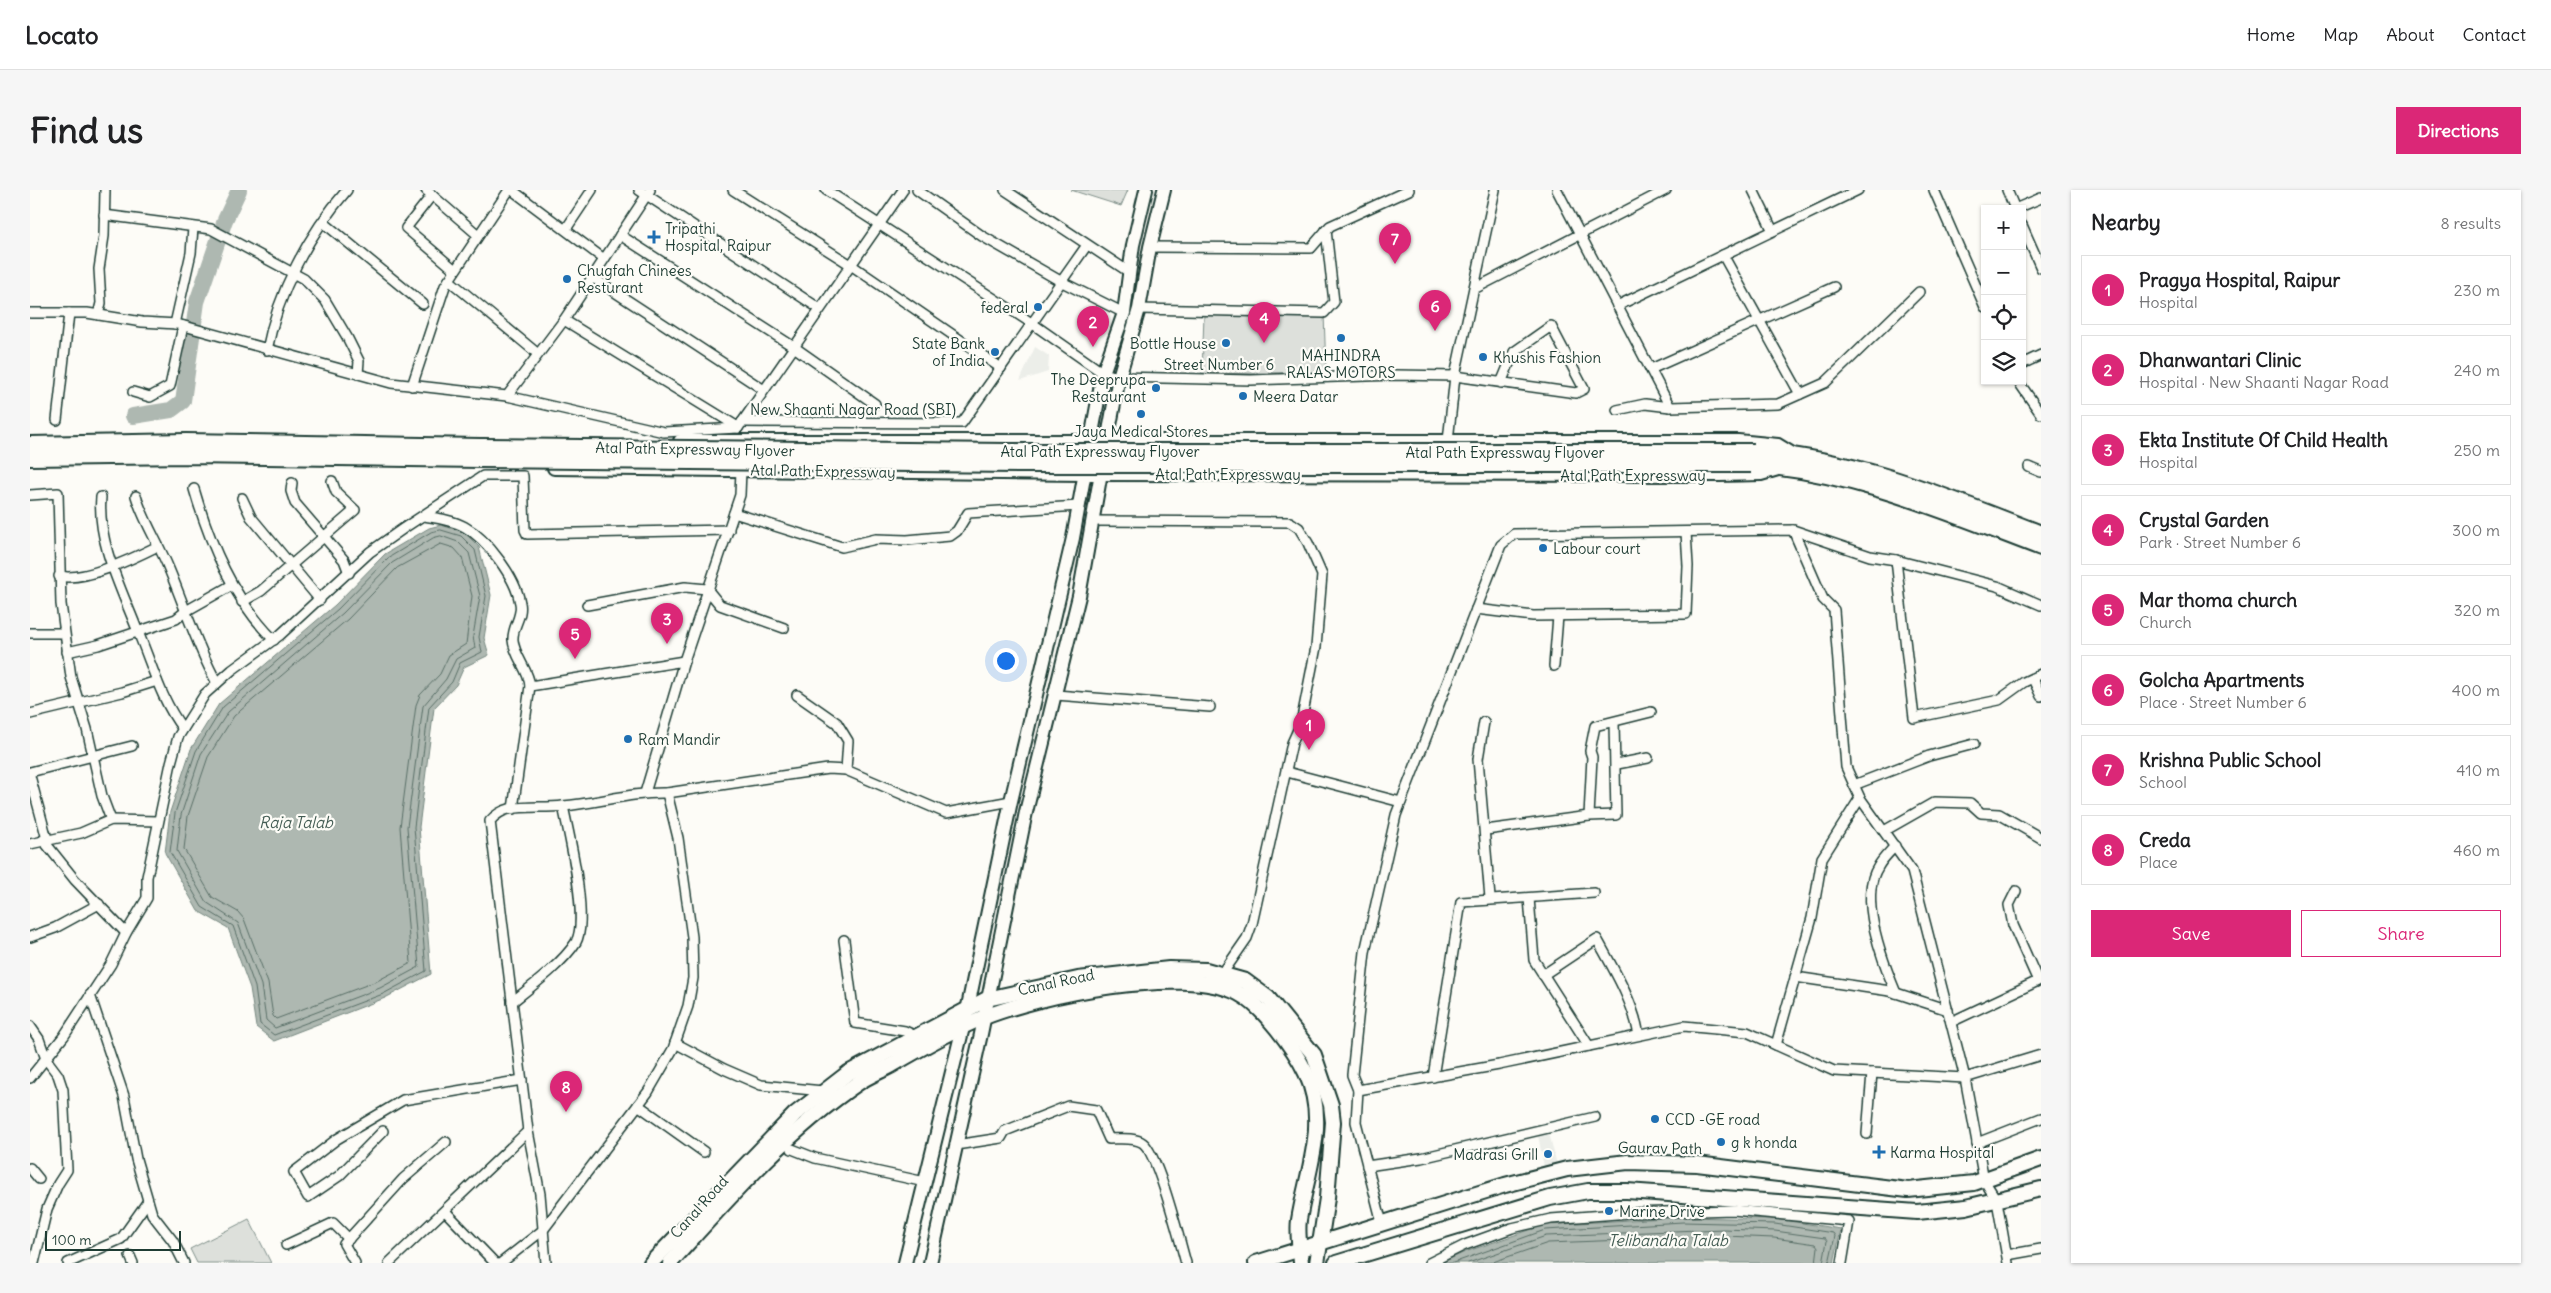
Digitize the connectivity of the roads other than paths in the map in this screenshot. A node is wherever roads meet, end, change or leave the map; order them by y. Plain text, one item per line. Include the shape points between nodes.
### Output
1 (105, 190) edge
2 (347, 190) edge
3 (510, 190) edge
4 (592, 190) edge
5 (733, 190) edge
6 (826, 190) edge
7 (903, 190) edge
8 (917, 190) edge
9 (1005, 190) edge
10 (1146, 190) edge
11 (1164, 190) edge
12 (1409, 190) edge
13 (1495, 190) edge
14 (1557, 190) edge
15 (1666, 190) edge
16 (1753, 190) edge
17 (1858, 190) edge
18 (1934, 190) edge
19 (2007, 190) edge
20 (429, 192) edge
21 (645, 192) edge
22 (2041, 198) edge
23 (2013, 205) edge
24 (2024, 205) edge
25 (104, 215) junction
26 (323, 222) junction
27 (880, 223) junction
28 (193, 228) junction
29 (566, 229) junction
30 (1326, 230) junction
31 (1772, 231) junction
32 (1580, 234) junction
33 (2026, 234) edge
34 (478, 235) junction
35 (620, 235) junction
36 (1087, 245) junction
37 (1150, 247) junction
38 (1723, 254) junction
39 (604, 259) junction
40 (851, 265) junction
41 (2041, 268) edge
42 (455, 270) junction
43 (1129, 272) junction
44 (291, 274) junction
45 (592, 277) junction
46 (449, 280) junction
47 (1062, 282) junction
48 (1834, 287) dead end
49 (1474, 289) junction
50 (1918, 292) dead end
51 (1981, 298) edge
52 (423, 304) dead end
53 (1617, 306) junction
54 (820, 309) junction
55 (1139, 309) junction
56 (30, 313) edge
57 (69, 313) junction
58 (1124, 313) junction
59 (98, 315) junction
60 (564, 320) junction
61 (1758, 321) junction
62 (1033, 324) junction
63 (179, 325) junction
64 (794, 347) junction
65 (267, 350) junction
66 (538, 354) junction
67 (2041, 355) edge
68 (2026, 362) edge
69 (1001, 368) junction
70 (1651, 369) junction
71 (1103, 373) junction
72 (358, 374) junction
73 (1455, 376) junction
74 (1119, 377) junction
75 (1501, 383) junction
76 (2021, 385) edge
77 (412, 386) junction
78 (764, 390) junction
79 (133, 392) dead end
80 (1800, 394) junction
81 (507, 396) junction
82 (874, 404) dead end
83 (1670, 407) junction
84 (1617, 410) dead end
85 (2041, 414) edge
86 (57, 420) dead end
87 (740, 425) junction
88 (1091, 440) junction
89 (1107, 440) junction
90 (1448, 441) junction
91 (30, 445) edge
92 (145, 449) junction
93 (403, 452) junction
94 (30, 458) edge
95 (1792, 461) junction
96 (2029, 467) dead end
97 (741, 470) junction
98 (2041, 472) edge
99 (1085, 474) junction
100 (1101, 474) junction
101 (332, 481) dead end
102 (292, 483) dead end
103 (194, 489) dead end
104 (30, 495) edge
105 (136, 496) dead end
106 (101, 497) dead end
107 (242, 498) dead end
108 (1079, 506) junction
109 (734, 513) junction
110 (424, 516) junction
111 (1093, 521) junction
112 (729, 530) junction
113 (1793, 530) junction
114 (1686, 532) junction
115 (2041, 534) edge
116 (324, 537) junction
117 (1073, 538) junction
118 (1090, 540) junction
119 (158, 546) junction
120 (2041, 547) edge
121 (1896, 560) junction
122 (113, 566) junction
123 (291, 567) junction
124 (350, 573) junction
125 (59, 576) junction
126 (232, 585) junction
127 (708, 590) junction
128 (320, 600) junction
129 (242, 602) junction
130 (587, 605) dead end
131 (2041, 605) edge
132 (1476, 609) junction
133 (186, 611) junction
134 (1558, 616) junction
135 (784, 628) dead end
136 (138, 631) junction
137 (64, 633) junction
138 (30, 634) edge
139 (274, 640) junction
140 (67, 652) junction
141 (684, 661) junction
142 (1554, 666) dead end
143 (2041, 674) edge
144 (2033, 679) junction
145 (157, 681) junction
146 (217, 683) junction
147 (530, 686) junction
148 (1056, 694) junction
149 (797, 695) dead end
150 (2041, 696) edge
151 (79, 702) junction
152 (1210, 706) dead end
153 (1651, 712) dead end
154 (30, 714) edge
155 (1484, 722) dead end
156 (1614, 723) junction
157 (183, 729) junction
158 (1974, 744) dead end
159 (132, 746) dead end
160 (93, 756) junction
161 (1648, 758) dead end
162 (1616, 764) junction
163 (846, 770) junction
164 (30, 772) edge
165 (1288, 772) junction
166 (30, 776) edge
167 (1854, 785) junction
168 (645, 793) junction
169 (667, 793) junction
170 (1860, 798) junction
171 (1011, 801) junction
172 (1401, 802) junction
173 (563, 806) junction
174 (513, 809) junction
175 (1589, 816) junction
176 (111, 820) junction
177 (158, 821) junction
178 (1486, 830) junction
179 (1884, 831) junction
180 (2041, 838) edge
181 (45, 839) junction
182 (30, 844) edge
183 (1895, 846) junction
184 (2016, 891) dead end
185 (1594, 893) dead end
186 (1490, 898) junction
187 (1529, 898) junction
188 (99, 904) junction
189 (126, 933) junction
190 (30, 937) edge
191 (844, 940) dead end
192 (1543, 975) junction
193 (1794, 977) junction
194 (1219, 980) junction
195 (1896, 993) junction
196 (90, 996) junction
197 (987, 999) junction
198 (512, 1002) junction
199 (1948, 1010) junction
200 (967, 1011) junction
201 (984, 1017) junction
202 (1951, 1022) junction
203 (30, 1026) edge
204 (964, 1027) junction
205 (1638, 1035) junction
206 (916, 1036) junction
207 (675, 1043) junction
208 (1776, 1045) junction
209 (1589, 1046) junction
210 (2041, 1055) edge
211 (46, 1059) junction
212 (1872, 1073) junction
213 (1433, 1077) junction
214 (30, 1078) edge
215 (1965, 1078) junction
216 (522, 1080) junction
217 (1358, 1090) junction
218 (823, 1091) junction
219 (638, 1105) junction
220 (1595, 1117) dead end
221 (2041, 1118) edge
222 (383, 1131) dead end
223 (528, 1131) junction
224 (1867, 1134) dead end
225 (446, 1142) dead end
226 (1977, 1143) junction
227 (956, 1145) junction
228 (792, 1149) dead end
229 (704, 1152) dead end
230 (2041, 1159) edge
231 (1368, 1166) junction
232 (30, 1168) edge
233 (39, 1179) dead end
234 (1984, 1180) junction
235 (925, 1182) junction
236 (2041, 1189) edge
237 (148, 1201) junction
238 (1997, 1201) junction
239 (445, 1211) junction
240 (1382, 1223) junction
241 (543, 1230) junction
242 (349, 1239) junction
243 (1321, 1242) junction
244 (286, 1246) dead end
245 (2041, 1249) edge
246 (1300, 1256) edge
247 (1374, 1257) edge
248 (2008, 1259) edge
249 (34, 1263) edge
250 (68, 1263) edge
251 (184, 1263) edge
252 (355, 1263) edge
253 (390, 1263) edge
254 (495, 1263) edge
255 (501, 1263) edge
256 (546, 1263) edge
257 (651, 1263) edge
258 (670, 1263) edge
259 (906, 1263) edge
260 (930, 1263) edge
261 (1186, 1263) edge
262 (1256, 1263) edge
263 (1318, 1263) edge
264 (1336, 1263) edge
265 (1429, 1263) edge
266 (1842, 1263) edge

1 - 25 street
2 - 26 street
3 - 29 street
3 - 34 street
4 - 29 street
5 - 40 street
6 - 27 street
7 - 27 street
8 - 47 street via 982,236
9 - 36 street
10 - 43 street
11 - 37 street
12 - 30 street
13 - 49 street
14 - 32 street
15 - 32 street
16 - 31 street
17 - 31 street
18 - 51 street
19 - 23 street
20 - 34 street
20 - 42 street via 406,228
21 - 35 street
21 - 54 street
22 - 24 street
25 - 28 street
25 - 59 street
26 - 44 street
26 - 52 street
27 - 40 street
27 - 62 street
28 - 44 street via 211,229 225,235
28 - 63 street
29 - 39 street
30 - 37 street via 1311,248
30 - 55 street via 1334,302 1324,313
31 - 38 street
32 - 49 street
32 - 53 street
33 - 41 street
34 - 42 street
35 - 39 street
35 - 64 street
36 - 43 street
36 - 47 street, New Shaanti Nagar Road (SBI)
37 - 55 street
38 - 53 street
38 - 61 street
39 - 45 street
40 - 54 street
40 - 69 street
42 - 46 street
43 - 58 street
44 - 65 street via 279,303
44 - 72 street via 304,279 325,300 359,361
45 - 60 street
45 - 78 street
46 - 66 street
46 - 77 street
47 - 58 street
47 - 62 street, New Shaanti Nagar Road (SBI)
48 - 61 street
49 - 73 street
50 - 80 street via 1825,383
53 - 70 street
54 - 64 street
55 - 74 street
56 - 57 street
57 - 59 street
57 - 86 street
58 - 71 street
59 - 63 street
60 - 66 street
60 - 87 street
61 - 70 street
61 - 80 street
62 - 69 street, New Shaanti Nagar Road (SBI)
62 - 71 street
63 - 65 street
63 - 79 street via 170,386 150,397
64 - 78 street
64 - 82 street
65 - 72 street
66 - 81 street
67 - 68 street
69 - 87 street, New Shaanti Nagar Road (SBI) via 962,423
70 - 83 street
71 - 74 street, Street Number 6
71 - 88 street
72 - 77 street
73 - 74 street, Street Number 6 via 1251,380
73 - 75 street, Street Number 6
73 - 90 street
74 - 89 street
75 - 75 street, Street Number 6 via 1576,393 1584,389 1551,326 1514,352
76 - 85 street
77 - 81 street
78 - 87 street
80 - 83 street via 1778,404
81 - 87 street via 664,432
83 - 84 street via 1645,404
88 - 89 street, Atal Path Expressway
88 - 93 street, Atal Path Expressway via 503,441
88 - 99 street
89 - 90 street, Atal Path Expressway
89 - 100 street
90 - 95 street, Atal Path Expressway via 1738,441 1778,444
91 - 92 highway
92 - 93 highway, Atal Path Expressway Flyover
92 - 94 highway
93 - 95 highway, Atal Path Expressway Flyover, bridge via 1008,452 1752,458
93 - 97 street, Atal Path Expressway via 532,468
95 - 100 street, Atal Path Expressway via 1760,474 1719,475
95 - 115 highway, Atal Path Expressway via 1875,473
95 - 120 highway, Atal Path Expressway via 1871,485
96 - 98 street
97 - 99 street, Atal Path Expressway
97 - 109 street via 740,495
99 - 100 street, Atal Path Expressway
99 - 108 street
100 - 111 street
101 - 116 street via 336,492 355,510
102 - 116 street via 295,503
103 - 126 street
104 - 125 street via 58,493
105 - 119 street
106 - 122 street via 105,541
107 - 123 street via 251,517
108 - 109 street via 968,513 950,536 876,539 842,547
108 - 117 street
109 - 112 street
110 - 112 street via 483,476 523,476 527,534
110 - 124 street via 370,552
110 - 147 street via 464,526 482,539 508,575 520,601 521,612 513,631 513,642
111 - 118 street
111 - 165 street via 1290,522 1299,528 1322,575 1316,648
112 - 127 street
113 - 114 street
113 - 121 street via 1870,556
113 - 167 street via 1823,599 1834,610 1846,767
114 - 132 street via 1514,534 1501,545
114 - 134 street via 1686,614
116 - 123 street
116 - 124 street via 344,560
117 - 118 street
117 - 171 street
118 - 148 street
119 - 122 street
119 - 133 street
121 - 131 street via 1997,586
121 - 144 street via 1914,718 2000,700
122 - 125 street via 68,578
122 - 136 street
123 - 128 street
123 - 129 street
124 - 128 street
125 - 137 street
126 - 129 street
126 - 133 street
127 - 130 street via 685,587
127 - 135 street via 720,605
127 - 141 street
128 - 139 street
129 - 139 street
132 - 134 street
132 - 172 street
133 - 136 street via 176,619
133 - 146 street
134 - 142 street
136 - 140 street
136 - 145 street
137 - 138 street
137 - 140 street
139 - 146 street
140 - 151 street
141 - 147 street
141 - 168 street
143 - 144 street
144 - 150 street
145 - 151 street
145 - 157 street via 164,700
146 - 157 street via 204,694
147 - 174 street
148 - 152 street
148 - 197 street via 1026,812
149 - 163 street via 837,723 848,740
151 - 154 street
151 - 160 street
153 - 156 street
155 - 178 street via 1478,759
156 - 162 street
156 - 175 street via 1595,726 1590,751
157 - 177 street via 171,763
158 - 167 street via 1929,756
159 - 160 street
160 - 164 street
160 - 176 street
161 - 162 street
162 - 175 street via 1616,814
163 - 169 street via 828,769
163 - 171 street via 946,813
165 - 172 street
165 - 194 street via 1248,938
166 - 181 street
167 - 170 street
168 - 169 street
168 - 173 street
169 - 207 street via 678,838 692,937 693,978 688,1006
170 - 179 street
170 - 193 street via 1822,858 1812,918
171 - 200 street
172 - 217 street via 1365,952 1352,1076
173 - 174 street
173 - 198 street via 576,878 580,931 567,953
174 - 198 street via 496,814 490,821
175 - 178 street
176 - 177 street
176 - 181 street via 81,833
177 - 189 street via 147,876 147,898
178 - 186 street
179 - 180 street via 1935,802 1970,803 1981,813 1999,814
179 - 183 street
181 - 182 street
181 - 188 street
183 - 195 street via 1876,868 1871,891 1873,928
183 - 199 street via 1912,870
184 - 202 street via 2009,905 2013,925 2038,981
185 - 187 street
186 - 187 street
186 - 213 street via 1461,902
187 - 192 street via 1534,960
188 - 189 street
188 - 190 street via 55,928
189 - 196 street
191 - 206 street via 855,1023 905,1031
192 - 205 street via 1597,939 1617,974 1636,1019
192 - 209 street
193 - 195 street
193 - 208 street
194 - 197 main road via 1206,970 1134,972 1078,979
194 - 201 main road, Canal Road via 1082,991
194 - 243 main road via 1245,981 1268,998 1314,1055 1333,1122
194 - 246 main road, Canal Road via 1256,1006 1289,1046 1311,1086 1317,1137 1299,1221
195 - 199 street
196 - 211 street
196 - 237 street via 124,1096
197 - 200 main road
197 - 201 street
198 - 216 street
199 - 202 street
200 - 204 street
200 - 206 main road
201 - 204 main road, Canal Road
201 - 227 street
202 - 215 street
203 - 211 street
204 - 235 street
204 - 258 main road, Canal Road via 860,1081 823,1108 744,1182
205 - 208 street via 1684,1026 1746,1032
205 - 209 street
206 - 218 main road via 848,1073
207 - 218 street via 761,1085
207 - 219 street
208 - 212 street via 1834,1070
209 - 213 street
210 - 215 street
211 - 214 street
211 - 249 street via 58,1075 63,1090 67,1170 47,1209
212 - 215 street
212 - 224 street
213 - 217 street
215 - 226 street
216 - 222 street via 404,1100 337,1139 294,1172 308,1197 339,1176
216 - 223 street
217 - 231 street via 1356,1122
218 - 257 main road via 762,1146
219 - 229 street
219 - 241 street
220 - 231 street via 1420,1158
221 - 226 street
223 - 239 street
223 - 241 street
225 - 242 street via 403,1179
226 - 234 street
227 - 260 street
227 - 261 street via 1001,1138 1005,1131 1068,1106 1096,1110 1109,1139 1139,1140 1145,1144 1164,1185
228 - 235 street via 815,1158
230 - 234 main road, Gaurav Path
231 - 240 street
232 - 233 street
234 - 238 street
234 - 240 main road, Gaurav Path via 1908,1190 1697,1164 1628,1162 1567,1169
235 - 259 street
236 - 238 main road
237 - 250 street via 121,1239
237 - 251 street via 152,1214 173,1241
238 - 247 main road via 1917,1212 1627,1191 1588,1192 1550,1198
238 - 248 street
239 - 253 street
239 - 254 street
240 - 243 main road, Gaurav Path
241 - 255 street
241 - 256 street
242 - 244 street via 333,1223
242 - 252 street via 344,1244
243 - 246 main road, Gaurav Path
243 - 263 main road
245 - 248 street
246 - 262 main road, Gaurav Path
247 - 264 main road
265 - 266 street via 1465,1245 1512,1228 1551,1219 1733,1210 1849,1221

